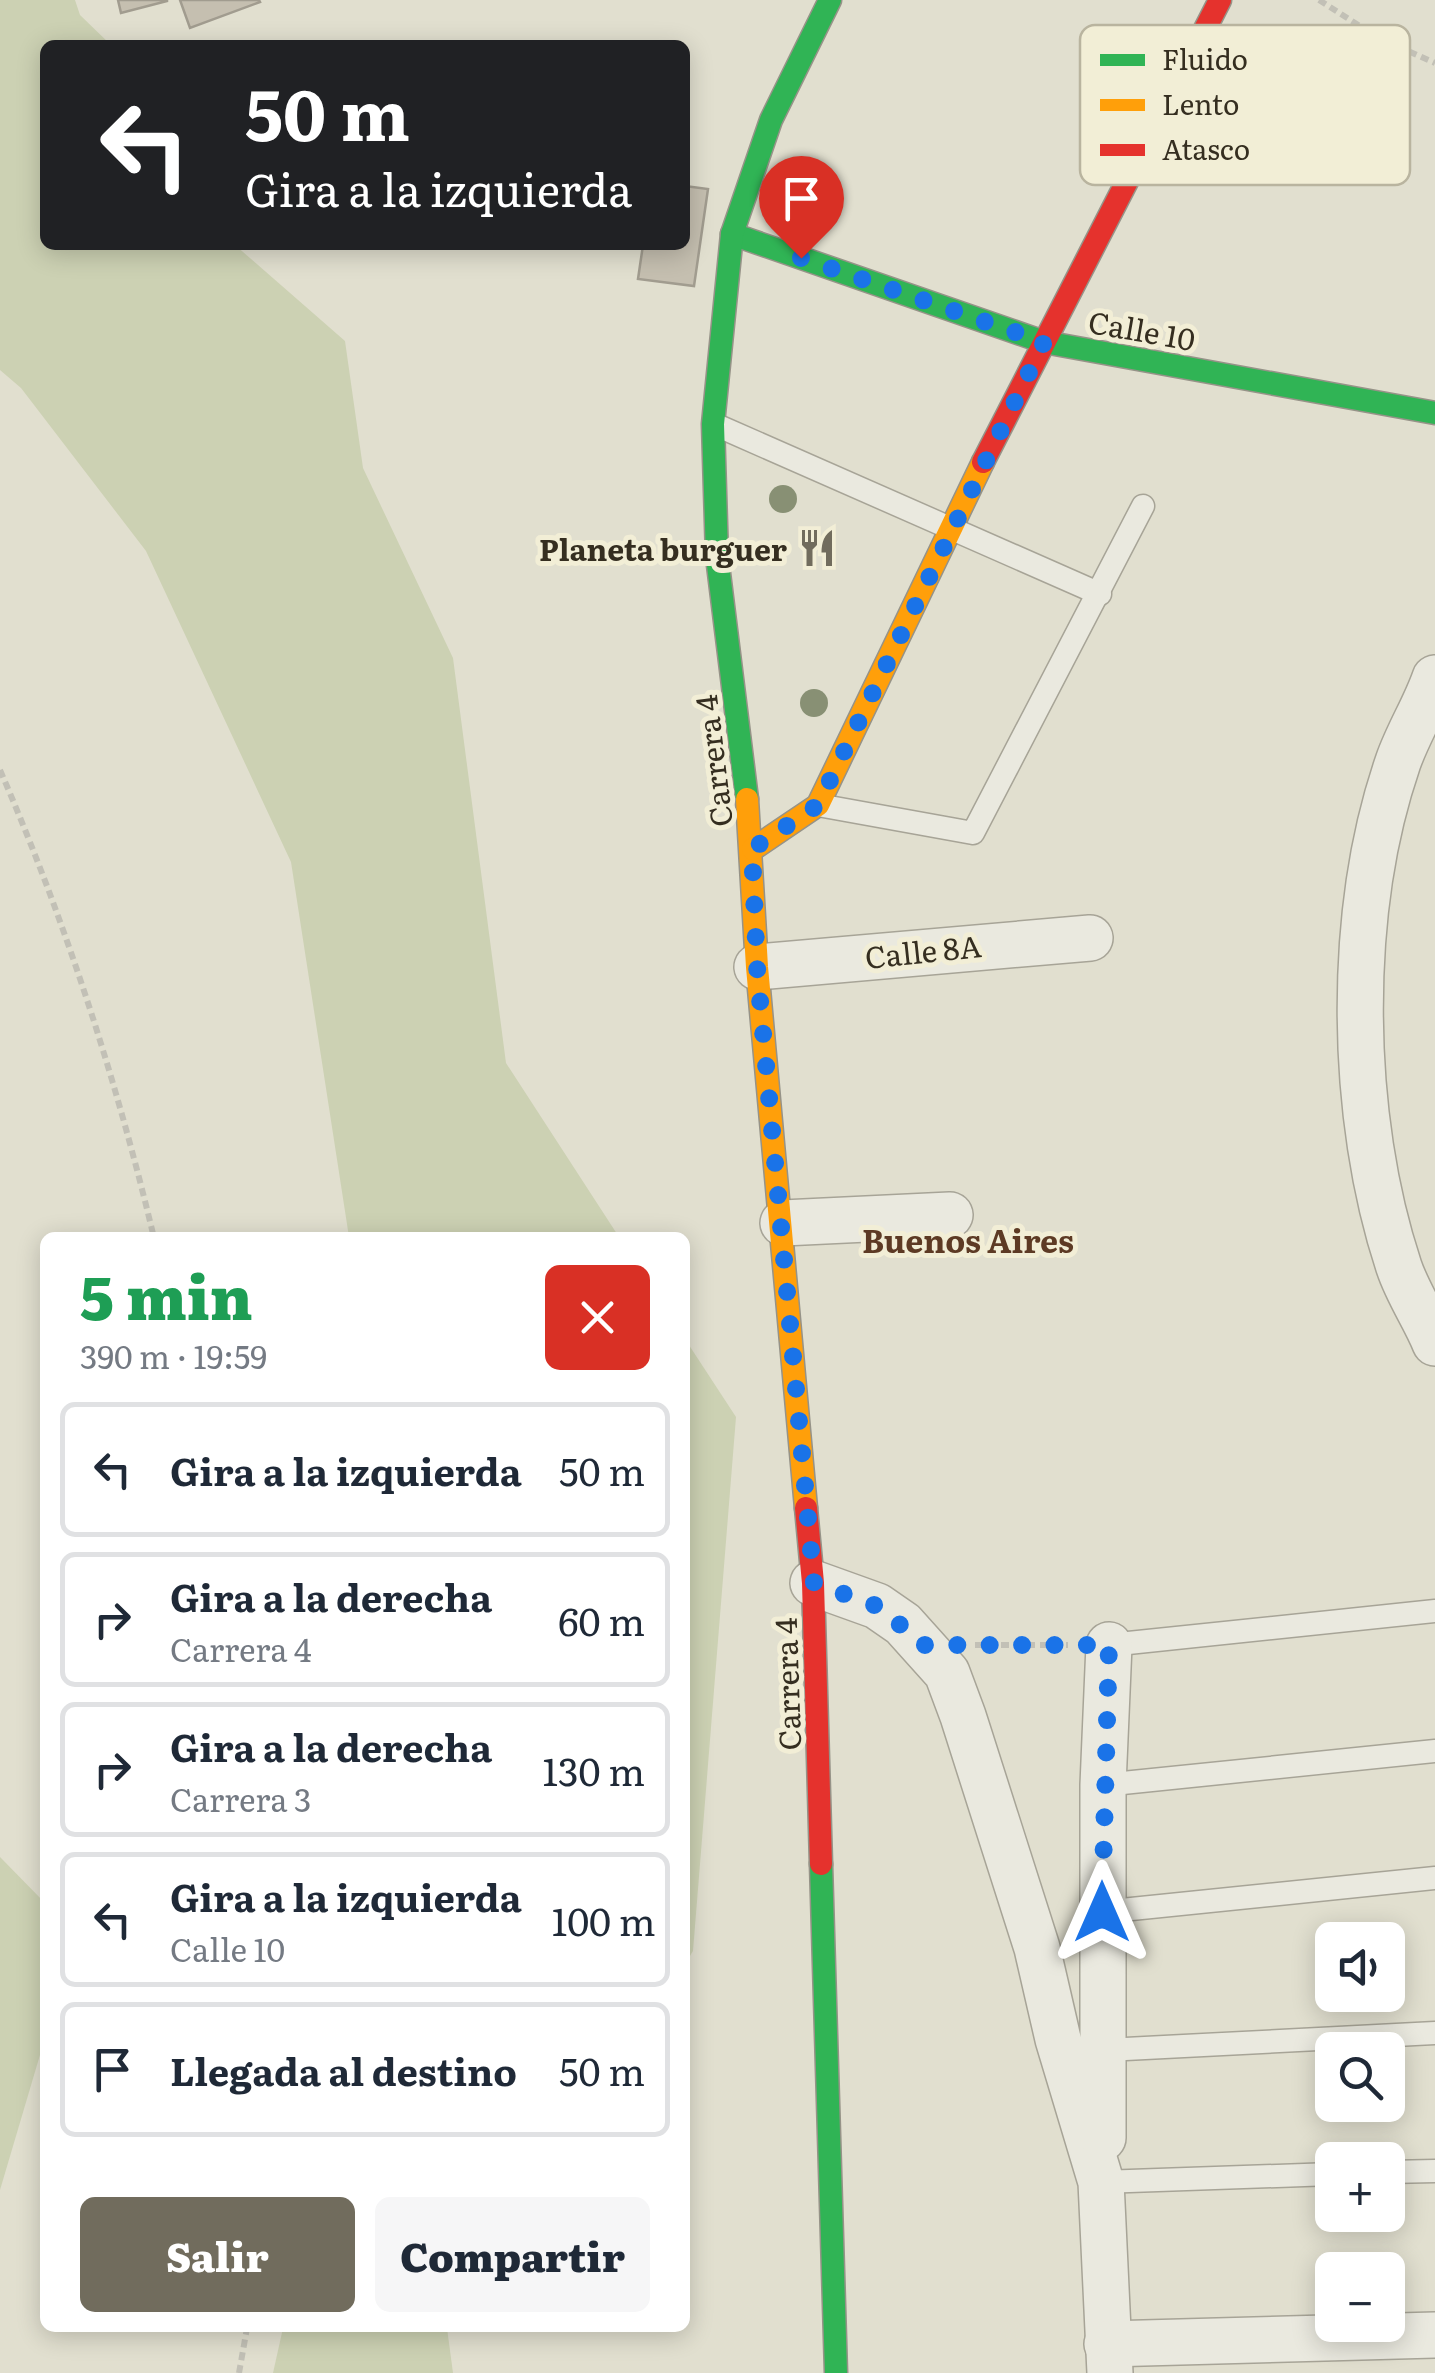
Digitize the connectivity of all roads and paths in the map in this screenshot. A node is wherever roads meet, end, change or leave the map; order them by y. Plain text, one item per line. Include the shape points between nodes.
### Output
1 (830, 0) edge
2 (1220, 0) edge
3 (1319, 0) edge
4 (1207, 25) edge
5 (1358, 25) edge
6 (1410, 52) edge
7 (1435, 63) edge
8 (1125, 185) edge
9 (732, 234) junction
10 (1044, 342) junction
11 (1435, 413) edge
12 (713, 424) junction
13 (1142, 506) dead end
14 (949, 528) junction
15 (1100, 594) junction
16 (1435, 678) edge
17 (0, 770) edge
18 (818, 805) junction
19 (752, 849) junction
20 (1090, 938) dead end
21 (757, 967) junction
22 (950, 1215) dead end
23 (783, 1223) junction
24 (153, 1232) edge
25 (1435, 1344) edge
26 (814, 1583) junction
27 (1435, 1611) edge
28 (925, 1645) junction
29 (1109, 1645) junction
30 (1435, 1751) edge
31 (1103, 1785) junction
32 (1435, 1878) edge
33 (1102, 1912) junction
34 (1435, 2033) edge
35 (1106, 2050) junction
36 (1435, 2171) edge
37 (1405, 2172) edge
38 (1315, 2175) edge
39 (1101, 2182) junction
40 (246, 2332) edge
41 (1435, 2334) edge
42 (1108, 2358) edge
43 (239, 2373) edge
44 (836, 2373) edge

1 - 9 main road, Carrera 4 via 770,120
2 - 4 main road
3 - 5 path
6 - 7 path
8 - 10 main road
9 - 10 main road, Calle 10
9 - 12 main road, Carrera 4
10 - 11 main road, Calle 10
10 - 14 main road
12 - 14 lane
12 - 19 main road, Carrera 4 via 717,556
13 - 15 lane
14 - 15 lane
14 - 18 main road
15 - 18 lane via 973,833
16 - 25 street via 1398,760 1383,819 1362,986 1366,1110 1383,1210 1400,1272
17 - 24 path via 31,841 126,1122
18 - 19 main road
19 - 21 main road, Carrera 4
20 - 21 street, Calle 8A
21 - 23 main road, Carrera 4
22 - 23 street
23 - 26 main road, Carrera 4
26 - 28 street via 877,1606
26 - 44 main road, Carrera 4
27 - 29 lane
28 - 29 path
28 - 39 street via 947,1674 963,1716 1037,1948
29 - 31 street
30 - 31 lane
31 - 33 street
32 - 33 lane
33 - 35 street
34 - 35 lane
35 - 39 street
36 - 37 lane
38 - 39 lane
39 - 42 street
40 - 43 path
41 - 42 street

